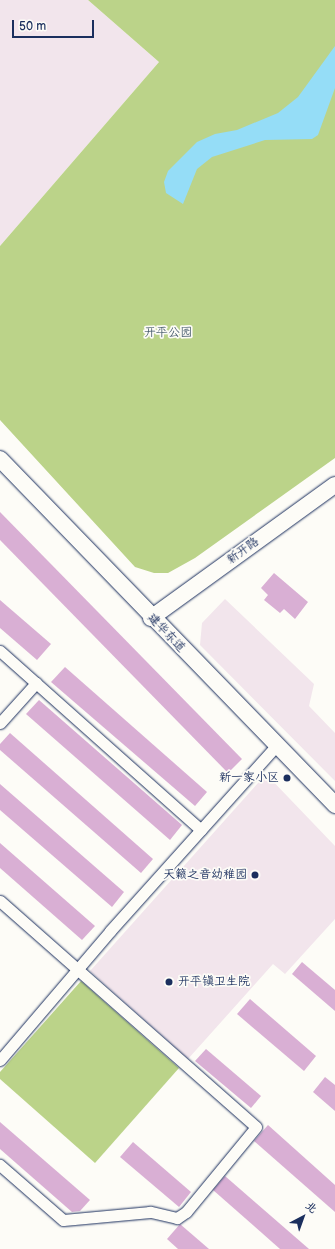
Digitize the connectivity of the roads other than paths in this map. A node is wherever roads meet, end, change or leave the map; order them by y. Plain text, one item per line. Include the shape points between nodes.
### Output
1 (0, 459) edge
2 (335, 485) edge
3 (151, 618) junction
4 (0, 650) edge
5 (36, 683) junction
6 (0, 723) edge
7 (276, 746) junction
8 (335, 805) edge
9 (200, 830) junction
10 (0, 901) edge
11 (79, 971) junction
12 (0, 1060) edge
13 (0, 1165) edge

1 - 3 main road, 建华东道
2 - 3 main road, 新开路
3 - 7 main road, 建华东道
4 - 5 street
5 - 6 street
5 - 9 street
7 - 8 main road, 建华东道
7 - 9 street
9 - 11 street
10 - 11 street
11 - 12 street
11 - 13 street via 256,1127 186,1212 177,1218 150,1212 62,1220

